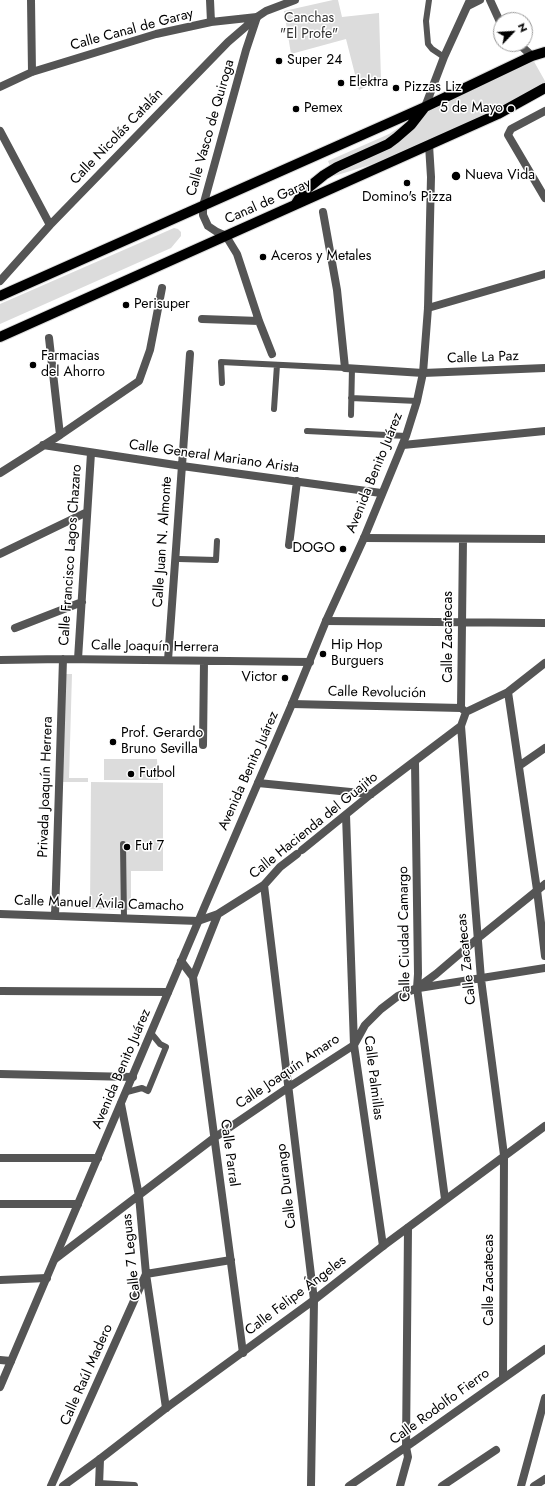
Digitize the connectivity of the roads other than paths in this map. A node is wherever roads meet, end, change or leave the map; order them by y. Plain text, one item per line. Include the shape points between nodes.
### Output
1 (31, 0) edge
2 (210, 0) edge
3 (295, 0) edge
4 (429, 0) edge
5 (480, 0) edge
6 (490, 0) edge
7 (469, 3) edge
8 (495, 12) edge
9 (257, 17) junction
10 (211, 22) junction
11 (528, 52) edge
12 (545, 52) edge
13 (532, 56) junction
14 (444, 58) junction
15 (32, 72) junction
16 (0, 87) edge
17 (545, 88) edge
18 (425, 107) junction
19 (545, 111) edge
20 (0, 131) edge
21 (429, 145) junction
22 (545, 197) edge
23 (295, 205) junction
24 (203, 206) junction
25 (323, 212) dead end
26 (50, 225) junction
27 (226, 236) junction
28 (545, 274) edge
29 (0, 281) edge
30 (162, 288) dead end
31 (0, 296) edge
32 (428, 308) junction
33 (202, 319) dead end
34 (259, 321) junction
35 (0, 337) edge
36 (49, 338) dead end
37 (190, 354) dead end
38 (272, 354) dead end
39 (277, 365) junction
40 (349, 368) junction
41 (545, 368) edge
42 (423, 373) junction
43 (222, 383) dead end
44 (351, 398) junction
45 (417, 401) junction
46 (274, 409) dead end
47 (350, 415) dead end
48 (307, 430) dead end
49 (545, 431) edge
50 (60, 435) junction
51 (406, 436) junction
52 (403, 444) junction
53 (42, 445) junction
54 (91, 453) junction
55 (182, 466) junction
56 (0, 473) edge
57 (297, 481) junction
58 (382, 494) junction
59 (87, 512) junction
60 (364, 538) junction
61 (463, 539) junction
62 (545, 539) edge
63 (217, 541) dead end
64 (289, 545) dead end
65 (0, 554) edge
66 (178, 559) dead end
67 (82, 602) junction
68 (326, 621) junction
69 (462, 622) junction
70 (545, 623) edge
71 (15, 628) dead end
72 (63, 659) junction
73 (78, 659) junction
74 (0, 660) edge
75 (168, 660) junction
76 (204, 661) junction
77 (310, 662) junction
78 (545, 663) edge
79 (508, 692) junction
80 (292, 704) junction
81 (464, 710) junction
82 (461, 726) junction
83 (203, 745) dead end
84 (545, 748) edge
85 (415, 762) junction
86 (519, 766) junction
87 (258, 783) junction
88 (371, 794) junction
89 (346, 815) junction
90 (123, 844) dead end
91 (545, 884) edge
92 (264, 885) junction
93 (537, 890) junction
94 (0, 914) edge
95 (218, 914) junction
96 (55, 916) junction
97 (124, 919) junction
98 (198, 921) junction
99 (477, 939) junction
100 (545, 956) edge
101 (181, 960) junction
102 (545, 968) edge
103 (193, 977) junction
104 (481, 979) junction
105 (417, 988) junction
106 (0, 992) edge
107 (168, 992) junction
108 (151, 1033) junction
109 (354, 1045) junction
110 (0, 1074) edge
111 (133, 1077) junction
112 (289, 1087) junction
113 (126, 1092) junction
114 (121, 1104) junction
115 (545, 1126) edge
116 (214, 1138) junction
117 (504, 1155) junction
118 (0, 1158) edge
119 (98, 1158) junction
120 (139, 1196) junction
121 (445, 1199) junction
122 (0, 1204) edge
123 (78, 1204) junction
124 (408, 1228) junction
125 (382, 1246) junction
126 (55, 1259) junction
127 (231, 1260) junction
128 (146, 1274) junction
129 (47, 1278) junction
130 (0, 1280) edge
131 (314, 1300) junction
132 (545, 1348) edge
133 (243, 1353) junction
134 (0, 1360) edge
135 (11, 1361) junction
136 (503, 1378) junction
137 (0, 1387) edge
138 (545, 1398) edge
139 (166, 1408) junction
140 (406, 1448) junction
141 (496, 1450) dead end
142 (100, 1459) junction
143 (545, 1479) edge
144 (99, 1485) edge
145 (537, 1485) edge
146 (51, 1486) edge
147 (63, 1486) edge
148 (134, 1486) edge
149 (311, 1486) edge
150 (349, 1486) edge
151 (400, 1486) edge
152 (442, 1486) edge
153 (521, 1486) edge

1 - 15 street
2 - 10 street
3 - 9 street, Calle Canal de Garay
4 - 14 lane via 426,22 428,44
5 - 7 street
6 - 8 street
7 - 14 street
9 - 10 street, Calle Canal de Garay
9 - 24 street, Calle Vasco de Quiroga
9 - 26 street, Calle Nicolás Catalán via 228,42
10 - 15 street, Calle Canal de Garay via 156,34
11 - 13 street
12 - 13 main road, Canal de Garay
13 - 18 main road, Canal de Garay
14 - 18 street
15 - 16 street, Calle Canal de Garay
17 - 21 main road, Canal de Garay via 498,114
18 - 23 main road via 411,125 396,138 324,175 303,192
18 - 24 main road, Canal de Garay
19 - 22 street via 511,129 508,135
20 - 26 street
21 - 23 main road, Canal de Garay
21 - 32 street, Avenida Benito Juárez via 431,177
23 - 27 main road, Canal de Garay
24 - 27 street, Calle Vasco de Quiroga via 203,215 208,226
24 - 31 main road, Canal de Garay
25 - 40 street
26 - 29 street, Calle Nicolás Catalán
27 - 34 street via 237,254
27 - 35 main road, Canal de Garay
28 - 32 street
30 - 50 street via 150,350 139,381
32 - 42 street, Avenida Benito Juárez
33 - 34 street
34 - 38 street
36 - 50 street
37 - 55 street, Calle Juan N. Almonte
39 - 40 lane
39 - 43 lane via 221,362
39 - 46 lane
40 - 42 street, Calle La Paz
40 - 44 lane
41 - 42 street, Calle La Paz
42 - 45 street, Avenida Benito Juárez
44 - 45 lane
44 - 47 lane
45 - 51 street, Avenida Benito Juárez
48 - 51 lane
49 - 52 street
50 - 53 street
51 - 52 street, Avenida Benito Juárez
52 - 58 street, Avenida Benito Juárez
53 - 54 street, Calle General Mariano Arista
53 - 56 street
54 - 55 street, Calle General Mariano Arista
54 - 59 street, Calle Francisco Lagos Chazaro
55 - 57 street, Calle General Mariano Arista
55 - 75 street, Calle Juan N. Almonte
57 - 58 street, Calle General Mariano Arista
57 - 64 street
58 - 60 street, Avenida Benito Juárez
59 - 65 street
59 - 67 street, Calle Francisco Lagos Chazaro
60 - 61 street
60 - 68 street, Avenida Benito Juárez
61 - 62 street
61 - 69 street, Calle Zacatecas
63 - 66 lane via 216,560
67 - 71 street
67 - 73 street, Calle Francisco Lagos Chazaro
68 - 69 street
68 - 77 street, Avenida Benito Juárez
69 - 70 street
69 - 81 street, Calle Zacatecas
72 - 73 street, Calle Joaquín Herrera
72 - 74 street, Calle Joaquín Herrera
72 - 96 street, Privada Joaquín Herrera
73 - 75 street, Calle Joaquín Herrera
75 - 76 street, Calle Joaquín Herrera
76 - 77 street, Calle Joaquín Herrera
76 - 83 street
77 - 80 street, Avenida Benito Juárez
78 - 79 street
79 - 81 street
79 - 86 street
80 - 81 street, Calle Revolución
80 - 87 street, Avenida Benito Juárez
81 - 82 street, Calle Zacatecas
82 - 85 street, Calle Hacienda del Guajito
82 - 99 street, Calle Zacatecas
84 - 86 street
85 - 88 street, Calle Hacienda del Guajito
85 - 105 street, Calle Ciudad Camargo
86 - 93 street
87 - 88 street
87 - 98 street, Avenida Benito Juárez
88 - 89 street, Calle Hacienda del Guajito
89 - 92 street, Calle Hacienda del Guajito via 280,867
89 - 109 street, Calle Palmillas
90 - 97 lane
91 - 93 street, Calle Joaquín Amaro
92 - 95 street, Calle Hacienda del Guajito
92 - 112 street, Calle Durango
93 - 99 street, Calle Joaquín Amaro
93 - 100 street
94 - 96 street, Calle Manuel Ávila Camacho
95 - 98 street, Calle Hacienda del Guajito
95 - 103 street
96 - 97 street, Calle Manuel Ávila Camacho
97 - 98 street, Calle Manuel Ávila Camacho
98 - 101 street, Avenida Benito Juárez
99 - 104 street, Calle Zacatecas
99 - 105 street, Calle Joaquín Amaro
101 - 103 street, Calle Parral
101 - 107 street, Avenida Benito Juárez
102 - 104 street
103 - 116 street, Calle Parral
104 - 105 street
104 - 117 street, Calle Zacatecas
105 - 109 street, Calle Joaquín Amaro via 398,996 381,1009 365,1025
105 - 121 street, Calle Ciudad Camargo
106 - 107 street
107 - 108 street, Avenida Benito Juárez
108 - 111 street, Avenida Benito Juárez
108 - 113 lane via 166,1047 148,1091 142,1088
109 - 112 street, Calle Joaquín Amaro
109 - 125 street, Calle Palmillas
110 - 111 street
111 - 113 street, Avenida Benito Juárez
112 - 116 street, Calle Joaquín Amaro
112 - 131 street, Calle Durango
113 - 114 street, Avenida Benito Juárez
114 - 119 street, Avenida Benito Juárez
114 - 120 street, Calle 7 Leguas
115 - 117 street, Calle Felipe Ángeles
116 - 120 street, Calle Joaquín Amaro
116 - 127 street, Calle Parral
117 - 121 street, Calle Felipe Ángeles
117 - 136 street, Calle Zacatecas
118 - 119 street
119 - 123 street, Avenida Benito Juárez
120 - 126 street, Calle Joaquín Amaro
120 - 128 street, Calle 7 Leguas
121 - 124 street, Calle Felipe Ángeles
122 - 123 street
123 - 126 street, Avenida Benito Juárez
124 - 125 street, Calle Felipe Ángeles
124 - 140 street
125 - 131 street, Calle Felipe Ángeles
126 - 129 street, Avenida Benito Juárez
127 - 128 street
127 - 133 street, Calle Parral
128 - 139 street, Calle 7 Leguas
128 - 146 street, Calle Raúl Madero
129 - 130 street
129 - 135 street, Avenida Benito Juárez
131 - 133 street, Calle Felipe Ángeles
131 - 149 street, Calle Durango
132 - 136 street, Calle Rodolfo Fierro
133 - 139 street, Calle Felipe Ángeles
134 - 135 street
135 - 137 street, Avenida Benito Juárez
136 - 140 street, Calle Rodolfo Fierro
138 - 153 street
139 - 142 street, Calle Felipe Ángeles
140 - 150 street, Calle Rodolfo Fierro
140 - 151 street via 408,1457
141 - 152 street
142 - 144 street
142 - 147 street, Calle Felipe Ángeles
143 - 145 street
144 - 148 street

